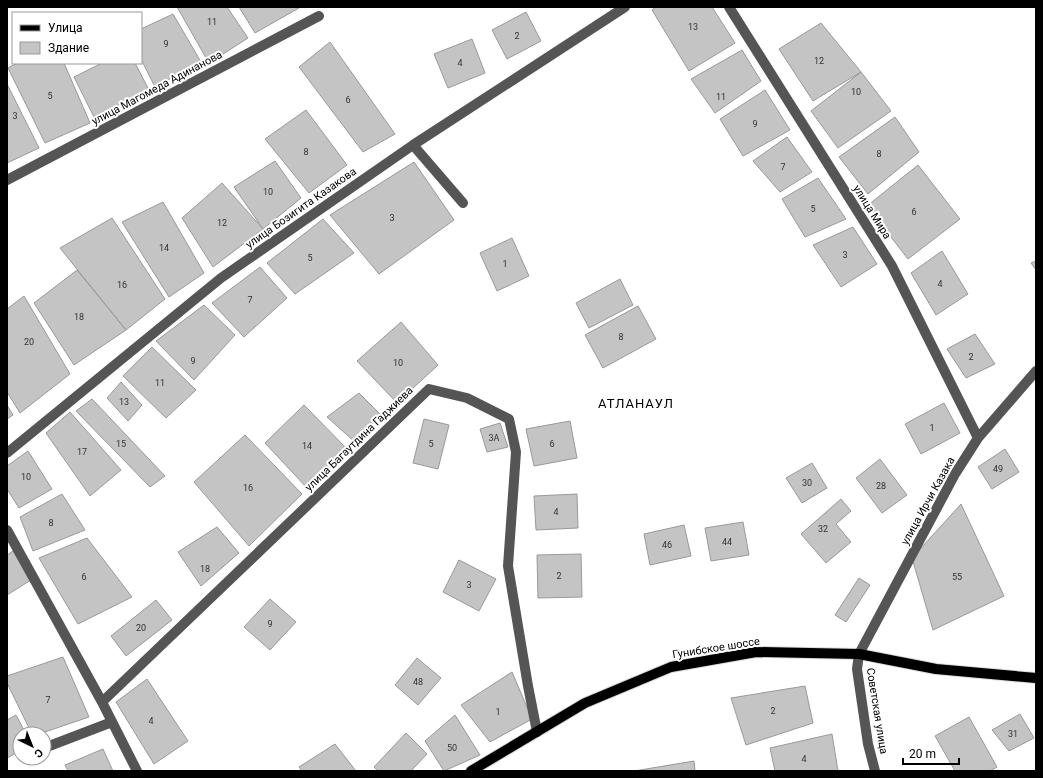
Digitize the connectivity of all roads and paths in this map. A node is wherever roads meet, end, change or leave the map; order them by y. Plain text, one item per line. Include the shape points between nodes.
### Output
1 (625, 7) edge
2 (729, 7) edge
3 (319, 16) dead end
4 (413, 145) junction
5 (7, 180) edge
6 (463, 203) dead end
7 (1036, 371) edge
8 (978, 438) junction
9 (7, 453) edge
10 (7, 530) edge
11 (859, 654) junction
12 (1036, 678) edge
13 (102, 702) junction
14 (112, 722) junction
15 (537, 732) junction
16 (52, 745) edge
17 (137, 771) edge
18 (471, 771) edge
19 (875, 771) edge

1 - 4 street, улица Бозигита Казакова
2 - 8 street, улица Мира via 892,266
3 - 5 street, улица Магомеда Адинанова
4 - 6 street
4 - 9 street, улица Бозигита Казакова via 221,278
7 - 8 street, улица Ирчи Казака
8 - 11 street, улица Ирчи Казака via 955,474
10 - 13 street
11 - 12 main road, Гунибское шоссе via 936,670
11 - 15 main road, Гунибское шоссе via 756,652 671,667 584,703
11 - 19 street, Советская улица via 857,669 868,744
13 - 14 street
13 - 15 street, улица Багаутдина Гаджиева via 429,389 467,398 509,418 516,452 508,566
14 - 16 street
14 - 17 street
15 - 18 main road, Гунибское шоссе

